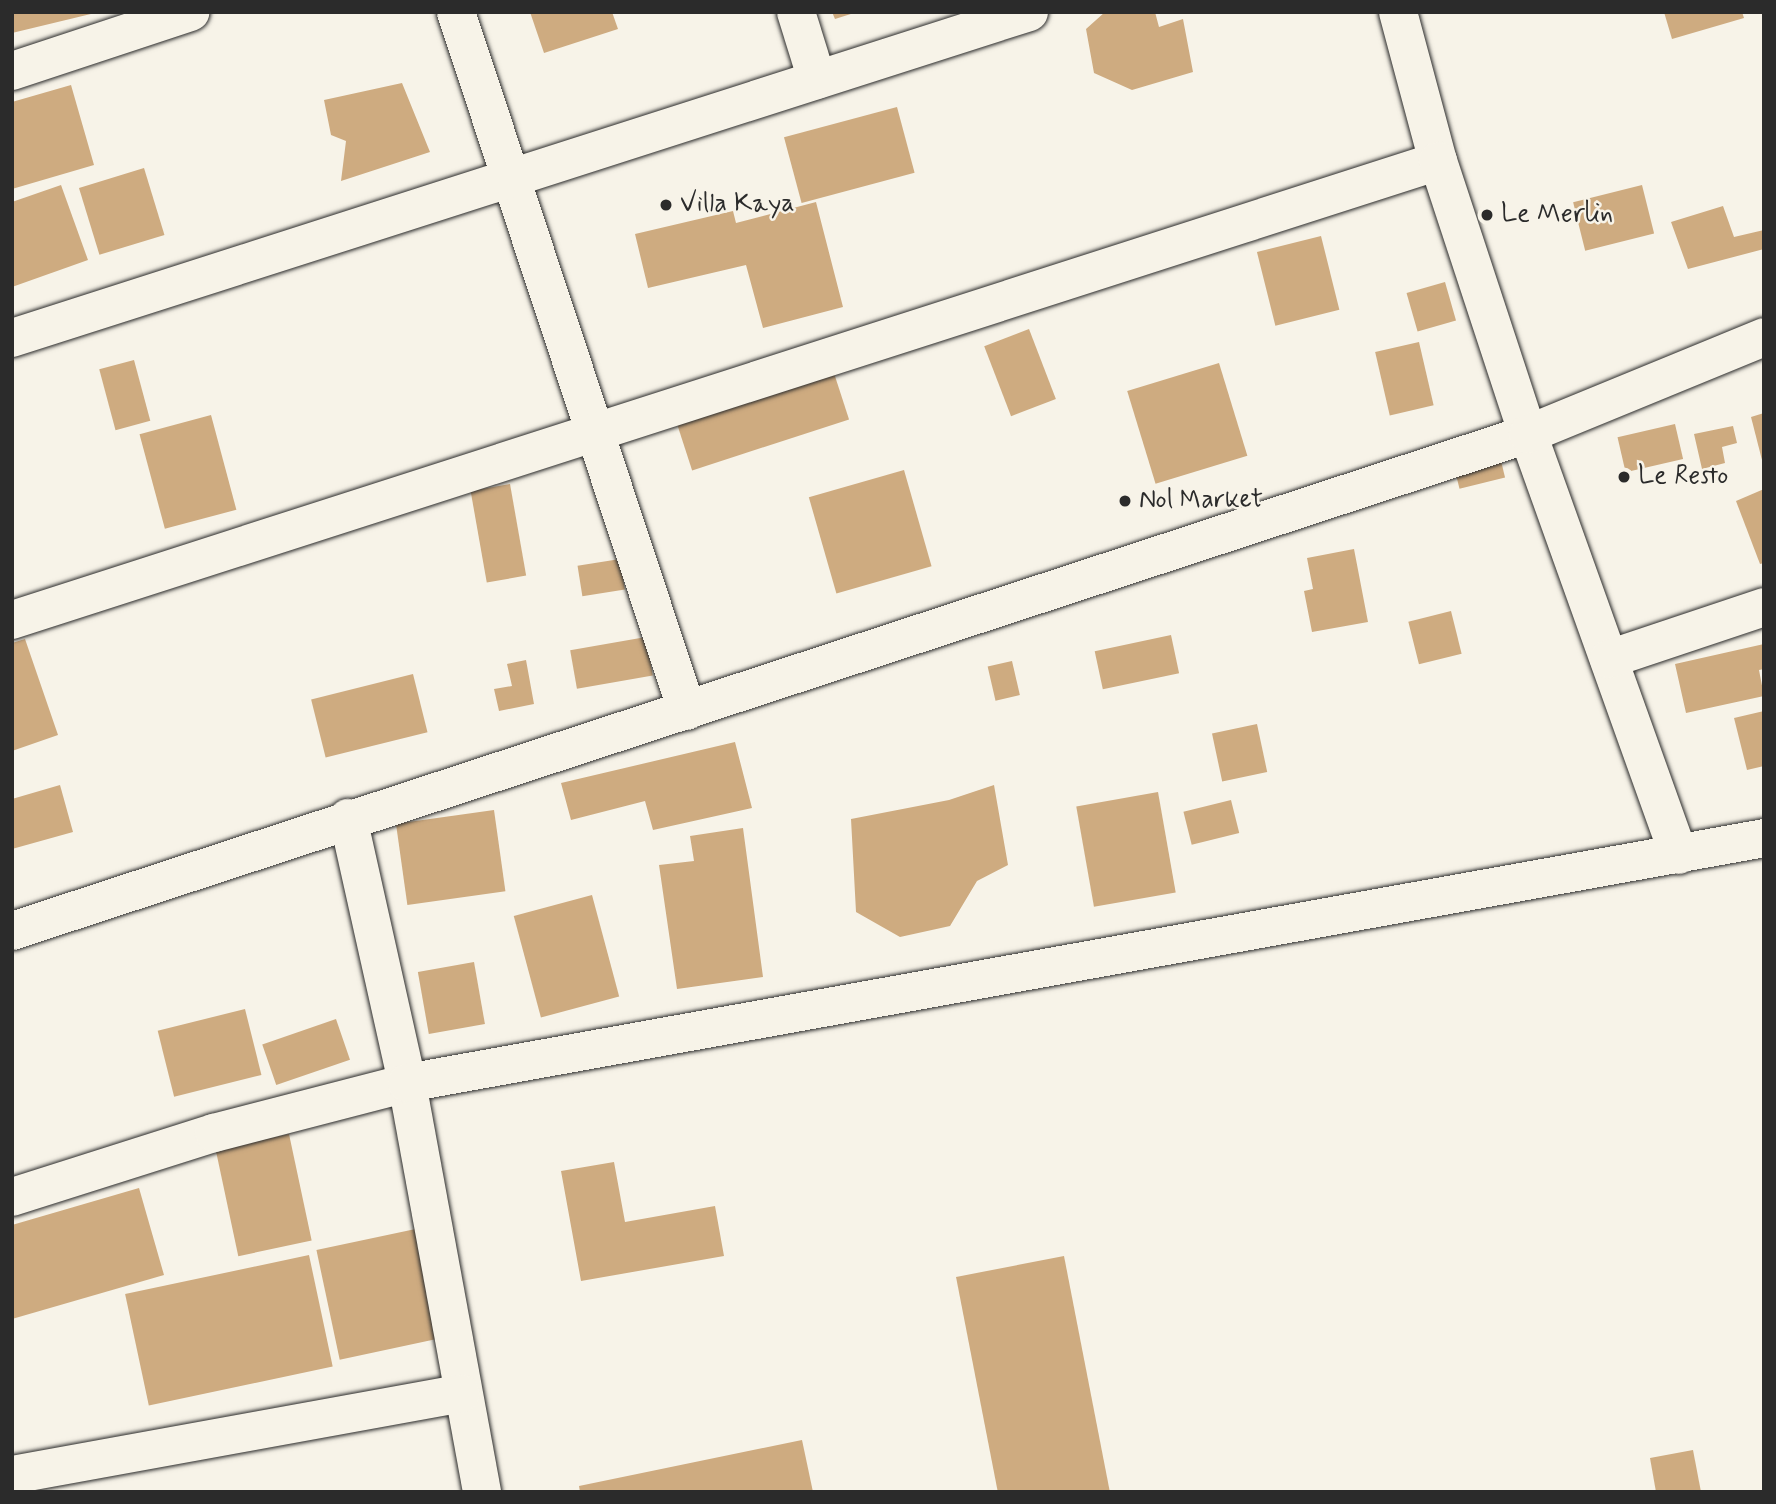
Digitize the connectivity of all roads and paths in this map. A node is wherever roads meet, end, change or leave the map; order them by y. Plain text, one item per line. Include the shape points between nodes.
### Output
1 (190, 12) edge
2 (456, 12) edge
3 (796, 12) edge
4 (1028, 12) edge
5 (1398, 12) edge
6 (12, 71) edge
7 (817, 80) junction
8 (1438, 161) junction
9 (511, 179) junction
10 (1764, 337) edge
11 (12, 338) edge
12 (594, 433) junction
13 (1528, 434) junction
14 (1764, 607) edge
15 (12, 620) edge
16 (1609, 659) junction
17 (687, 712) junction
18 (348, 818) junction
19 (1764, 838) edge
20 (1679, 855) junction
21 (12, 931) edge
22 (407, 1083) junction
23 (12, 1197) edge
24 (461, 1392) junction
25 (12, 1475) edge
26 (482, 1492) edge

1 - 6 street
2 - 9 street
3 - 7 street
4 - 7 street
5 - 8 street
7 - 9 street
8 - 12 street
8 - 13 street
9 - 11 street
9 - 12 street
10 - 13 street
12 - 15 street
12 - 17 street
13 - 16 street
13 - 17 street
14 - 16 street
16 - 20 street
17 - 18 street
18 - 21 street
18 - 22 street
19 - 20 street
20 - 22 street
22 - 23 street via 215,1133
22 - 24 street
24 - 25 street
24 - 26 street

